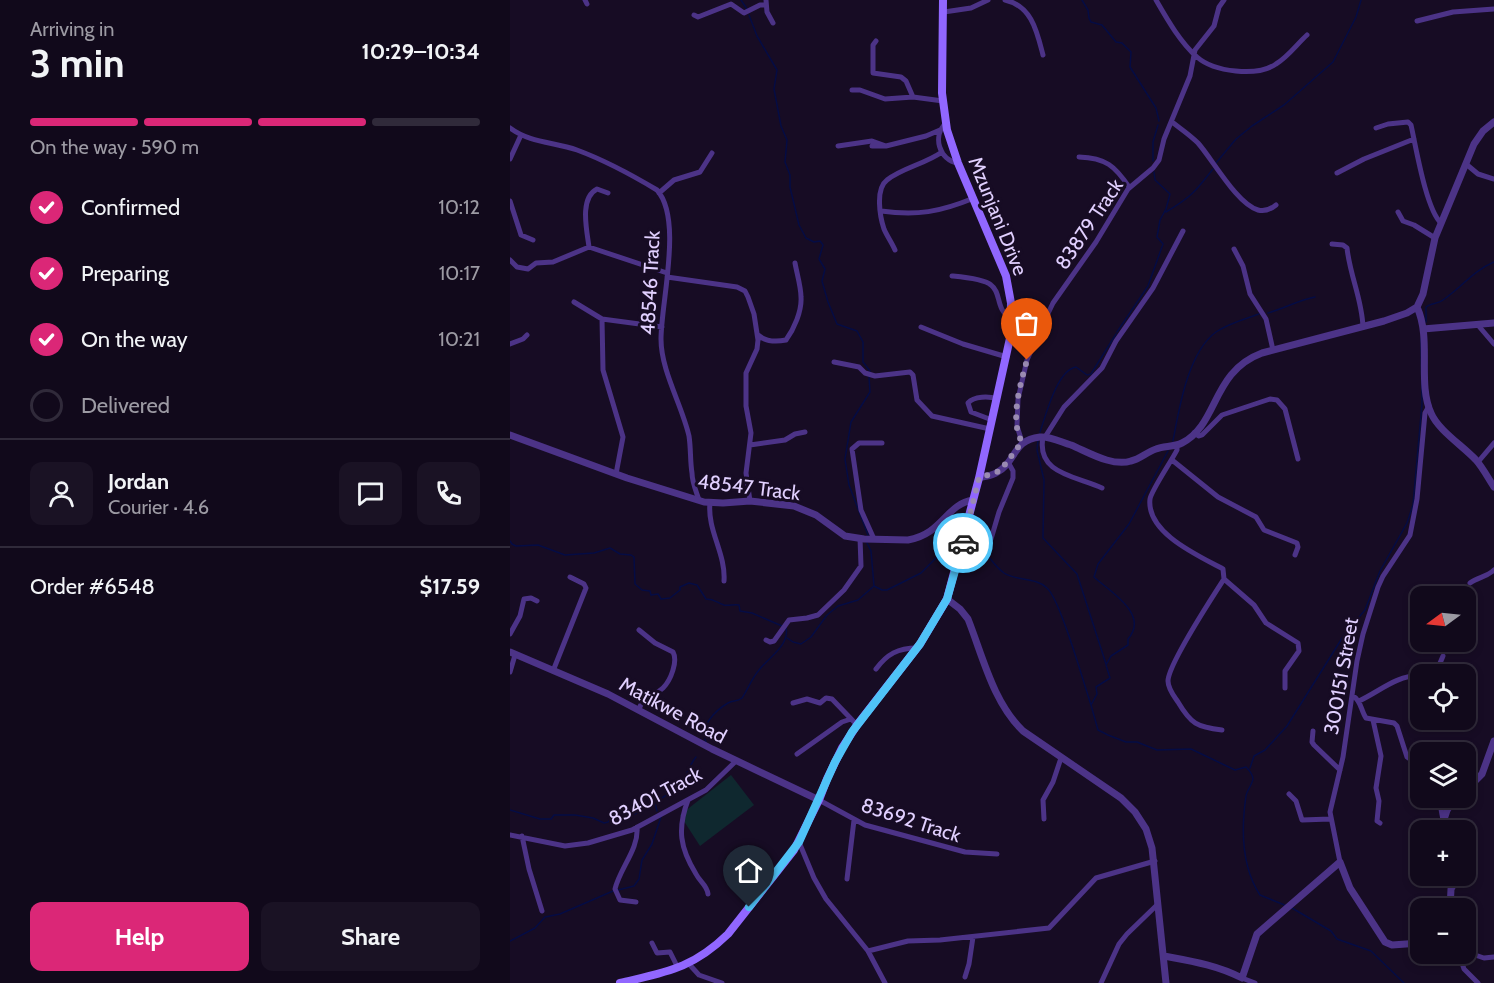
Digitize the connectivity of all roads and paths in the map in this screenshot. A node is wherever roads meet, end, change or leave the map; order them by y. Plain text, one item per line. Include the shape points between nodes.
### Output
1 (943, 0) edge
2 (988, 0) edge
3 (1005, 0) edge
4 (1156, 0) edge
5 (1224, 0) edge
6 (766, 3) edge
7 (1494, 9) edge
8 (944, 12) junction
9 (694, 15) dead end
10 (1417, 21) dead end
11 (773, 23) dead end
12 (1307, 35) dead end
13 (876, 41) dead end
14 (1042, 55) dead end
15 (1195, 55) junction
16 (852, 90) dead end
17 (913, 97) junction
18 (943, 101) junction
19 (1172, 122) junction
20 (1494, 122) edge
21 (943, 126) junction
22 (510, 128) edge
23 (1376, 128) dead end
24 (521, 135) junction
25 (1414, 139) junction
26 (838, 146) dead end
27 (872, 146) dead end
28 (886, 146) junction
29 (942, 152) junction
30 (712, 153) dead end
31 (1079, 156) dead end
32 (510, 159) edge
33 (958, 163) junction
34 (1466, 164) junction
35 (1337, 173) dead end
36 (1494, 179) edge
37 (1129, 188) junction
38 (608, 193) dead end
39 (659, 193) junction
40 (974, 198) junction
41 (510, 201) edge
42 (1276, 205) dead end
43 (881, 211) junction
44 (1398, 212) dead end
45 (1441, 223) junction
46 (1183, 231) dead end
47 (1435, 238) junction
48 (534, 240) dead end
49 (1332, 244) dead end
50 (589, 247) junction
51 (1234, 249) dead end
52 (895, 250) dead end
53 (510, 260) edge
54 (795, 263) dead end
55 (667, 275) junction
56 (952, 276) dead end
57 (574, 302) dead end
58 (1417, 307) junction
59 (602, 319) junction
60 (1012, 319) junction
61 (1494, 323) edge
62 (1477, 324) junction
63 (662, 327) junction
64 (921, 327) dead end
65 (1363, 327) junction
66 (1423, 330) junction
67 (528, 335) dead end
68 (758, 335) junction
69 (510, 344) edge
70 (1494, 344) edge
71 (1273, 350) junction
72 (1007, 357) junction
73 (834, 362) dead end
74 (997, 399) junction
75 (1428, 406) junction
76 (991, 424) junction
77 (804, 432) dead end
78 (1194, 433) junction
79 (510, 435) edge
80 (1044, 437) junction
81 (1022, 442) junction
82 (882, 443) dead end
83 (1494, 443) edge
84 (750, 445) junction
85 (1177, 445) junction
86 (1172, 459) junction
87 (1298, 459) dead end
88 (1008, 462) junction
89 (1478, 462) junction
90 (616, 474) junction
91 (979, 478) junction
92 (1493, 484) edge
93 (1102, 488) dead end
94 (699, 500) junction
95 (973, 500) junction
96 (750, 501) junction
97 (710, 503) junction
98 (860, 538) junction
99 (874, 539) junction
100 (991, 539) dead end
101 (1295, 555) dead end
102 (1494, 570) edge
103 (570, 577) dead end
104 (1224, 579) junction
105 (724, 581) dead end
106 (1470, 583) dead end
107 (947, 599) junction
108 (537, 601) dead end
109 (639, 630) dead end
110 (510, 634) edge
111 (766, 640) dead end
112 (917, 648) junction
113 (513, 653) edge
114 (1443, 656) dead end
115 (1440, 664) edge
116 (876, 669) dead end
117 (553, 671) junction
118 (510, 672) edge
119 (1410, 676) edge
120 (1285, 688) dead end
121 (1353, 696) junction
122 (1359, 701) junction
123 (793, 703) dead end
124 (639, 709) junction
125 (1373, 720) junction
126 (854, 722) junction
127 (1222, 730) dead end
128 (1313, 731) dead end
129 (1494, 741) edge
130 (797, 754) dead end
131 (1061, 758) junction
132 (1410, 759) edge
133 (736, 761) junction
134 (1340, 770) junction
135 (1476, 780) edge
136 (1289, 794) dead end
137 (688, 800) junction
138 (819, 800) junction
139 (1441, 808) edge
140 (1450, 808) edge
141 (1044, 819) dead end
142 (1330, 819) junction
143 (854, 820) junction
144 (1443, 820) joint
145 (1380, 823) dead end
146 (637, 827) junction
147 (510, 835) edge
148 (522, 836) junction
149 (799, 842) junction
150 (997, 854) dead end
151 (1155, 861) junction
152 (1340, 862) junction
153 (847, 879) dead end
154 (708, 894) dead end
155 (636, 902) dead end
156 (1159, 903) junction
157 (542, 911) dead end
158 (973, 937) junction
159 (652, 943) dead end
160 (1410, 944) edge
161 (868, 951) junction
162 (1476, 955) edge
163 (1164, 956) junction
164 (1494, 957) edge
165 (689, 964) junction
166 (1462, 964) edge
167 (678, 968) junction
168 (701, 976) junction
169 (965, 977) dead end
170 (1242, 978) junction
171 (620, 983) edge
172 (698, 983) edge
173 (722, 983) edge
174 (885, 983) edge
175 (1101, 983) edge
176 (1167, 983) edge
177 (1255, 983) edge
178 (1478, 983) edge

1 - 8 main road, Mzunjani Drive
2 - 8 street via 971,8
3 - 14 street via 1017,4 1032,21
4 - 15 street
5 - 15 street, 83879 Track via 1214,26
6 - 9 street via 744,13 731,4 698,17
6 - 11 street
7 - 10 street via 1453,12
8 - 18 main road, Mzunjani Drive
12 - 15 street via 1278,63 1257,71 1227,70
13 - 17 street via 873,73 901,77
15 - 19 street, 83879 Track
16 - 17 street via 885,99
17 - 18 street
18 - 21 main road, Mzunjani Drive
19 - 37 street, 83879 Track via 1155,166
19 - 42 street via 1197,143 1249,205 1262,211
20 - 34 street via 1478,136
21 - 28 street via 926,136
21 - 29 street via 938,137
21 - 33 main road, Mzunjani Drive
22 - 24 street
23 - 25 street via 1408,122
24 - 32 street
24 - 39 street via 589,155
25 - 35 street
25 - 45 street via 1429,201
26 - 28 street via 872,141
27 - 28 street
29 - 33 street
29 - 43 street via 886,180 881,189
30 - 39 street via 700,172 674,180
31 - 37 street via 1111,165
33 - 40 main road, Mzunjani Drive
34 - 36 street via 1478,174
34 - 45 street
37 - 81 street, 83879 Track via 1053,303 1035,340 1018,399 1017,426
38 - 50 street via 597,189 588,197 585,218
39 - 55 street, 48546 Track via 669,230
40 - 43 street via 930,213
40 - 60 main road, Mzunjani Drive via 1006,276
41 - 48 street via 521,235
43 - 52 street via 885,232
44 - 47 street via 1403,221
45 - 47 street
46 - 80 street via 1153,288 1101,370 1064,406
47 - 58 street
49 - 65 street via 1347,248
50 - 53 street via 527,269
50 - 55 street
51 - 71 street via 1250,294 1266,319
54 - 68 street via 801,300 789,335 786,340 774,342
55 - 63 street, 48546 Track
55 - 68 street via 742,289 754,314
56 - 60 street via 990,284 1002,312
57 - 59 street
58 - 65 street
58 - 66 street, 300151 Street
59 - 63 street
59 - 90 street via 603,370 623,437
60 - 72 main road, Mzunjani Drive
61 - 62 street
62 - 66 street
62 - 70 street
63 - 94 street, 48546 Track via 662,350 689,437 692,476
64 - 72 street
65 - 71 street
66 - 75 street, 300151 Street
67 - 69 street
68 - 84 street via 758,346 746,373
71 - 78 street via 1234,369
72 - 74 main road, Mzunjani Drive
73 - 76 street via 859,367 875,376 910,372 915,398 932,416
74 - 76 main road, Mzunjani Drive
74 - 76 street via 988,397 968,403 971,412
75 - 89 street via 1437,423
75 - 121 street, 300151 Street via 1410,535 1383,576 1369,614
76 - 91 main road, Mzunjani Drive
77 - 84 street via 784,440
78 - 85 street
78 - 87 street via 1202,435 1227,412 1277,400 1285,409
79 - 90 street, 48547 Track
80 - 81 street
80 - 85 street via 1114,462 1132,461 1158,448
80 - 93 street via 1042,452 1049,465
81 - 88 street
82 - 99 street via 859,443 852,449 861,510
83 - 89 street
84 - 96 street via 746,473
85 - 86 street
86 - 101 street via 1218,497 1256,517 1264,530 1297,543
86 - 104 street via 1151,496 1156,523 1194,553 1223,569
88 - 91 street via 996,473
88 - 100 street via 1012,478
89 - 92 street
90 - 94 street, 48547 Track
91 - 95 main road, Mzunjani Drive
94 - 97 street, 48547 Track
95 - 99 street, 48547 Track via 960,504 924,536 909,540
95 - 107 main road, Mzunjani Drive
96 - 97 street, 48547 Track
96 - 98 street, 48547 Track via 794,506 816,515 845,536
97 - 105 street
98 - 99 street, 48547 Track
98 - 111 street via 861,566 844,590 814,617 791,619 774,641
102 - 106 street
103 - 117 street via 586,588
104 - 120 street via 1254,605 1266,623 1298,643 1299,651 1285,670
104 - 127 street via 1170,670 1168,681 1188,719
107 - 112 main road, Mzunjani Drive
107 - 131 street via 968,619 1011,720
108 - 110 street via 524,599
109 - 124 street via 673,652 675,660 665,686 645,698
112 - 116 street via 893,652
112 - 126 main road, Mzunjani Drive
113 - 117 street, Matikwe Road
113 - 118 street
114 - 115 street
117 - 124 street, Matikwe Road
119 - 122 street
121 - 122 street
121 - 134 street, 300151 Street
122 - 125 street via 1364,715
123 - 126 street via 807,699 820,704 831,698
124 - 133 street, Matikwe Road
125 - 132 street via 1397,726
125 - 145 street via 1382,756 1376,788
126 - 130 street via 842,722
126 - 138 main road, Mzunjani Drive
128 - 134 street via 1314,745
129 - 135 street
131 - 141 street via 1043,800
131 - 151 street via 1121,798 1135,812 1146,830
133 - 137 street, 83401 Track via 713,785
133 - 138 street, Matikwe Road
134 - 142 street, 300151 Street
136 - 142 street via 1296,801 1302,820
137 - 146 street, 83401 Track
137 - 154 street via 680,825 682,841
138 - 143 street, 83692 Track
138 - 149 main road, Mzunjani Drive
139 - 144 street
140 - 144 street
142 - 152 street, 300151 Street
143 - 150 street, 83692 Track via 965,852
143 - 153 street
146 - 148 street, 83401 Track via 568,846
146 - 155 street via 637,840 615,889 620,900
147 - 148 street, 83401 Track
148 - 157 street
149 - 161 street via 826,899
149 - 165 main road, Mzunjani Drive via 728,934
151 - 156 street
151 - 158 street via 1096,878 1049,928
152 - 160 street, 300151 Street via 1350,888 1385,942
152 - 170 street via 1255,936
156 - 163 street
156 - 175 street via 1119,944
158 - 161 street via 908,941
158 - 169 street
159 - 167 street via 657,953 672,954
161 - 174 street
162 - 164 street
163 - 170 street via 1226,970
163 - 176 street
165 - 167 main road, Mzunjani Drive
165 - 168 street
166 - 178 street
167 - 171 main road, Mzunjani Drive
168 - 172 street
168 - 173 street
170 - 177 street

